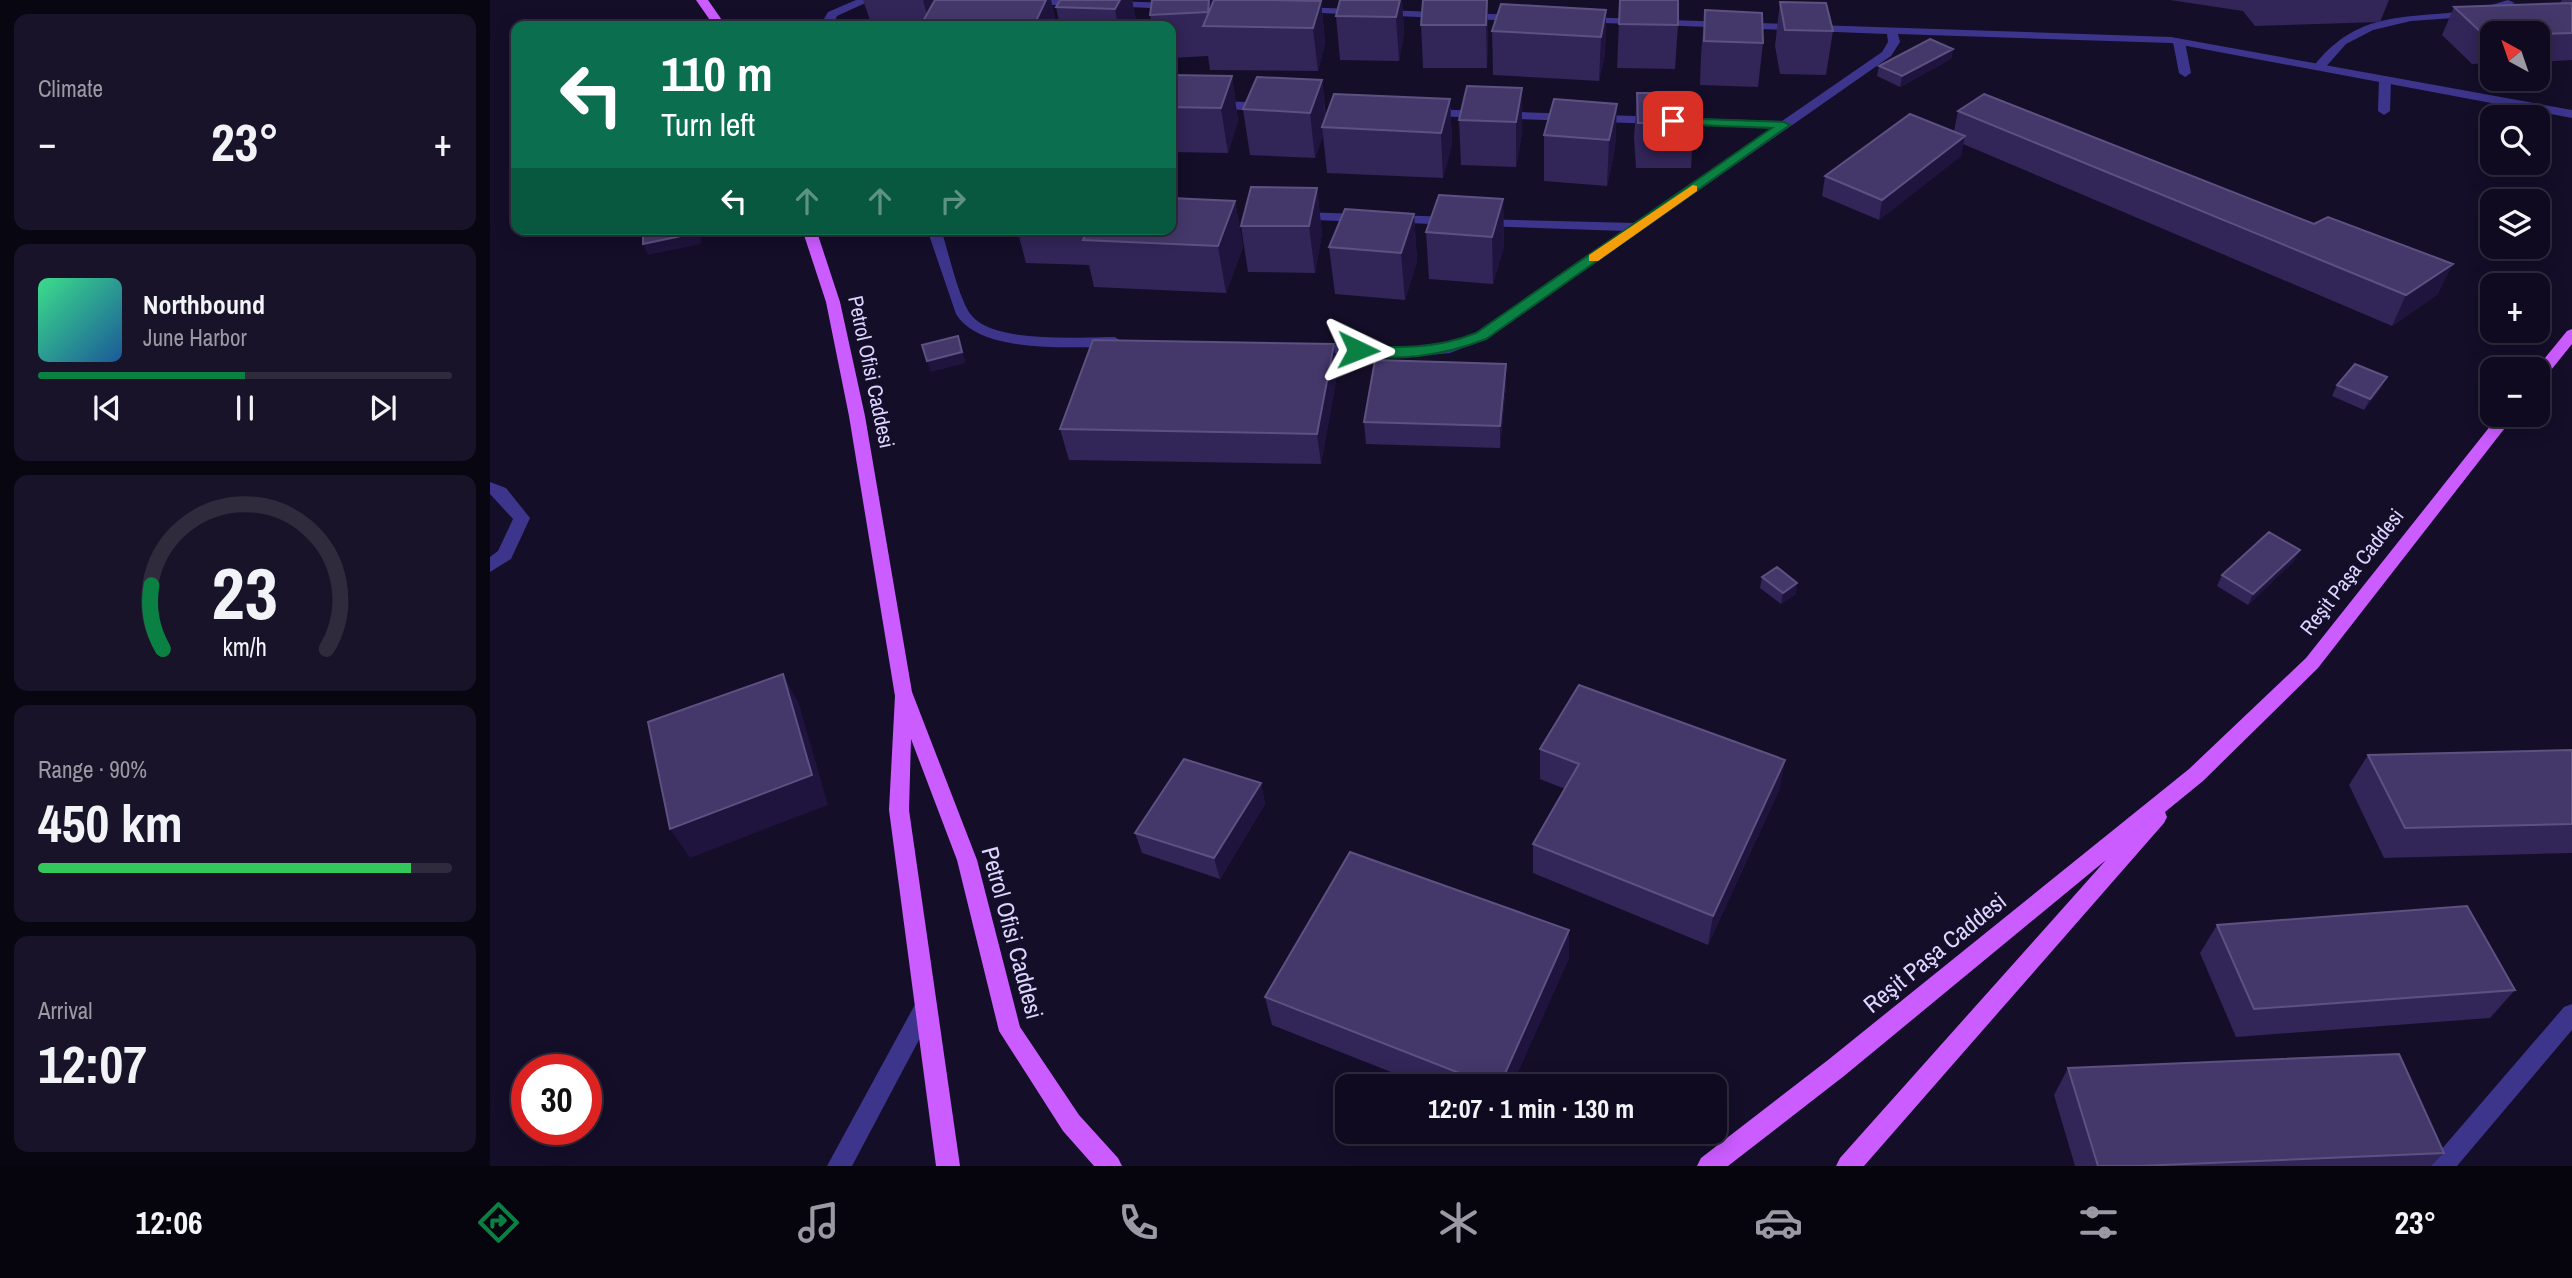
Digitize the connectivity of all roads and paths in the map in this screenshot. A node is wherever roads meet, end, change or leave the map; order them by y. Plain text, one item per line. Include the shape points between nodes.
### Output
1 (702, 0) edge
2 (866, 0) edge
3 (991, 0) edge
4 (2509, 3) edge
5 (1184, 6) edge
6 (1281, 10) edge
7 (1530, 18) edge
8 (1571, 19) edge
9 (717, 21) edge
10 (828, 21) edge
11 (1892, 30) junction
12 (2179, 41) junction
13 (2319, 67) junction
14 (2185, 73) dead end
15 (2385, 80) junction
16 (1176, 103) edge
17 (1282, 107) edge
18 (2384, 111) dead end
19 (1422, 112) edge
20 (2572, 114) edge
21 (1784, 125) junction
22 (1281, 215) edge
23 (1638, 227) junction
24 (811, 235) edge
25 (936, 235) edge
26 (2572, 334) edge
27 (1135, 342) edge
28 (1301, 348) edge
29 (2550, 362) edge
30 (2498, 427) edge
31 (490, 488) edge
32 (490, 566) edge
33 (903, 692) junction
34 (2192, 778) junction
35 (926, 1006) junction
36 (2572, 1014) edge
37 (839, 1166) edge
38 (948, 1166) edge
39 (1110, 1166) edge
40 (1709, 1166) edge
41 (1848, 1166) edge
42 (2442, 1166) edge

1 - 9 main road
2 - 10 street via 832,14
3 - 5 street
4 - 13 street via 2468,15 2411,18 2369,27 2342,41
6 - 7 street
8 - 11 street
11 - 12 street
11 - 21 street via 1894,42 1887,54
12 - 13 street
12 - 14 street
13 - 15 street
15 - 18 street
15 - 20 street
16 - 17 street
19 - 21 street
21 - 23 street
22 - 23 street
23 - 28 street via 1481,336 1450,348 1412,352
24 - 33 main road, Petrol Ofisi Caddesi via 833,302 857,416
25 - 27 street via 966,320 986,331 1021,339
26 - 29 main road
30 - 34 main road, Reşit Paşa Caddesi via 2312,663
31 - 32 street via 500,492 522,518 505,555
33 - 35 main road, Petrol Ofisi Caddesi via 899,810
33 - 39 main road, Petrol Ofisi Caddesi via 967,860 1010,1031 1071,1124
34 - 40 main road, Reşit Paşa Caddesi
34 - 41 main road, Reşit Paşa Caddesi
35 - 37 street
35 - 38 main road, Petrol Ofisi Caddesi
36 - 42 street

